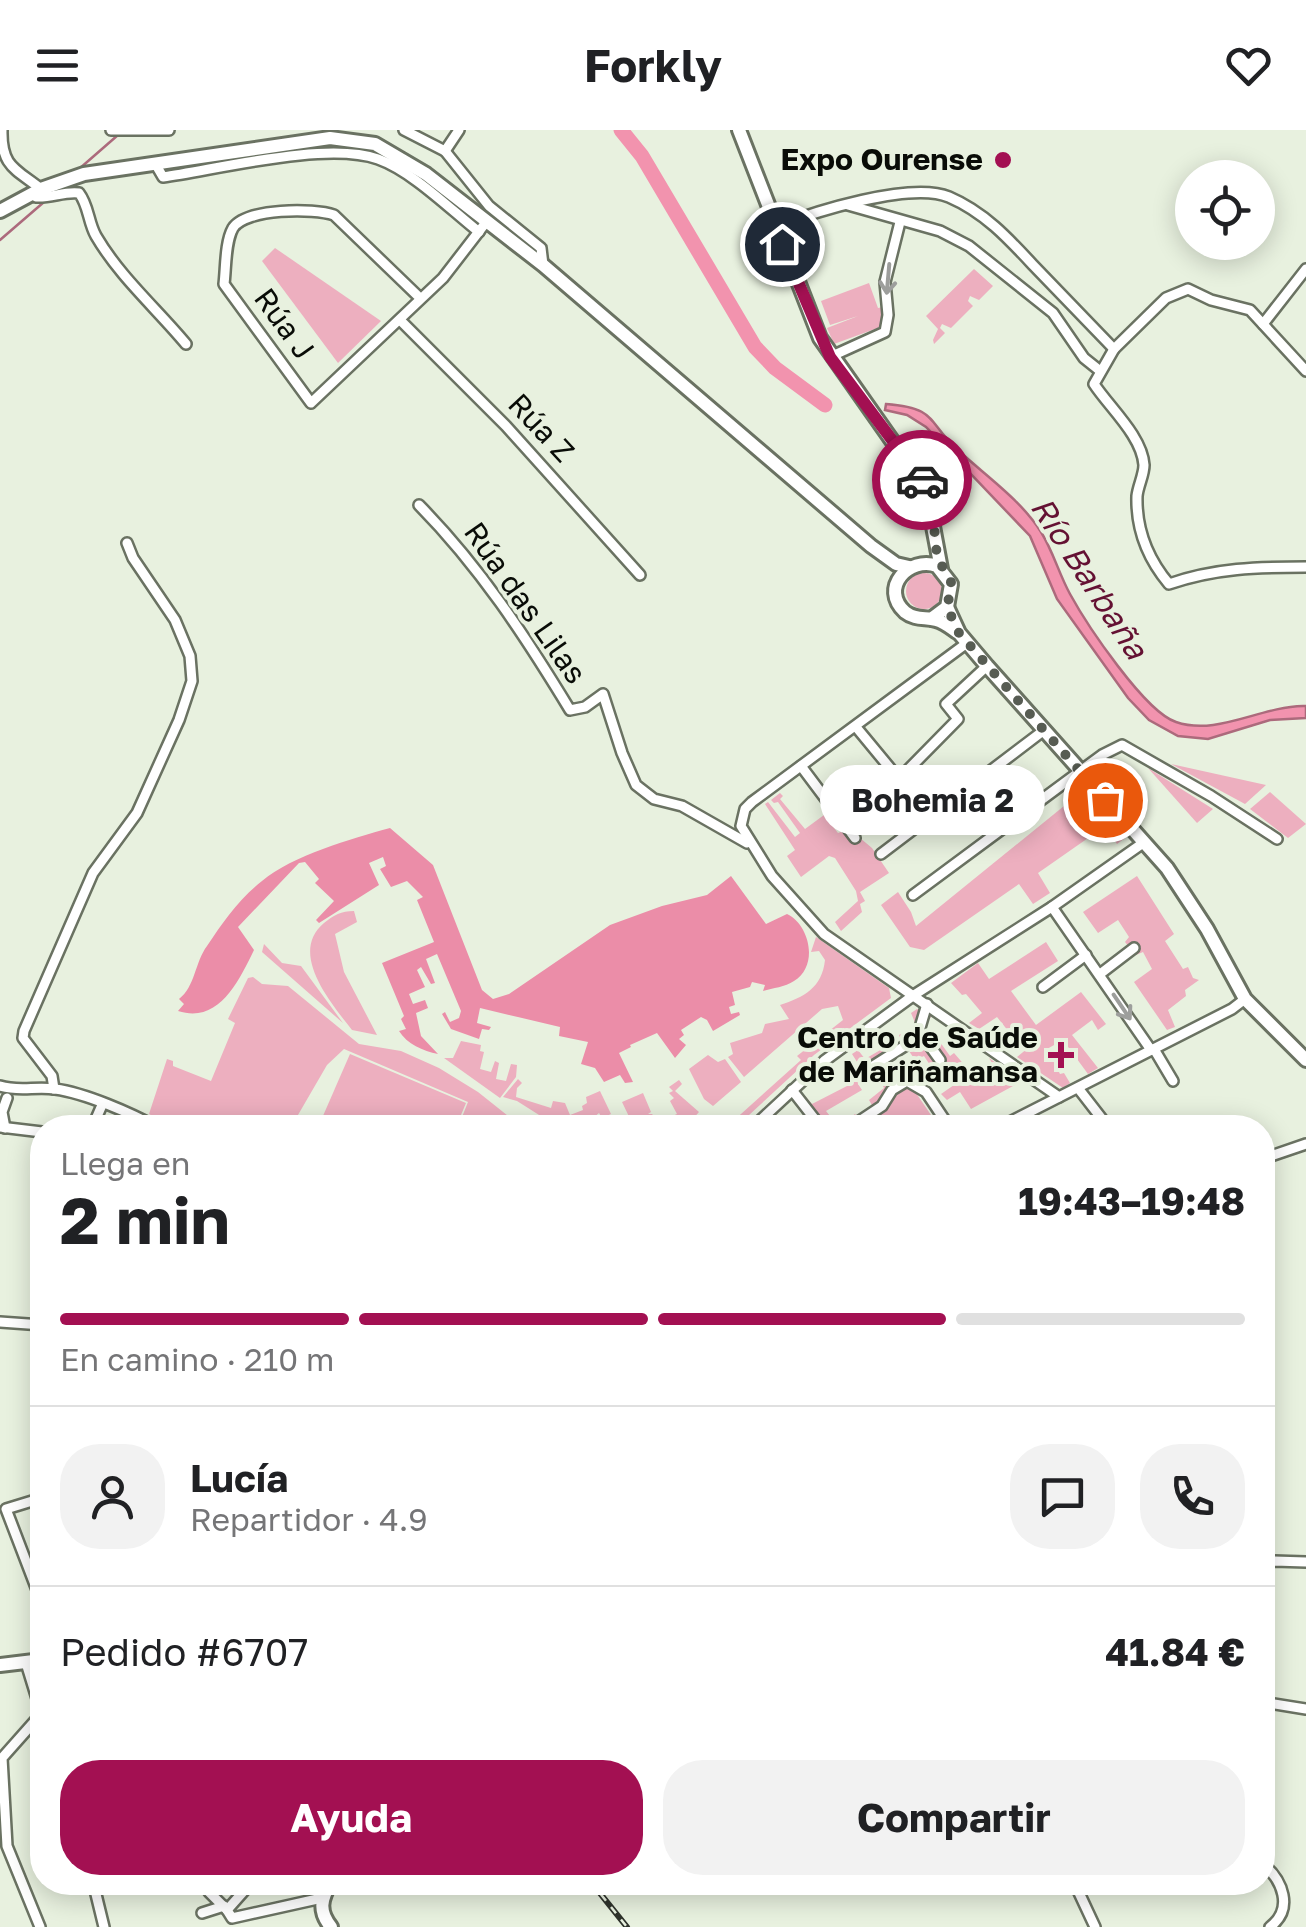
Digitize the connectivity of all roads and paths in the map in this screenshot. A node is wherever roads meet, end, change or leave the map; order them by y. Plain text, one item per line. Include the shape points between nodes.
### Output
1 (2, 130) edge
2 (114, 130) edge
3 (169, 130) edge
4 (404, 130) edge
5 (459, 130) edge
6 (739, 130) edge
7 (130, 132) edge
8 (445, 151) junction
9 (43, 190) junction
10 (845, 204) junction
11 (0, 211) edge
12 (0, 219) edge
13 (900, 222) junction
14 (483, 226) junction
15 (776, 227) junction
16 (543, 265) junction
17 (1306, 269) edge
18 (420, 298) junction
19 (400, 320) junction
20 (1263, 324) junction
21 (186, 344) dead end
22 (1114, 349) junction
23 (830, 357) junction
24 (1100, 370) junction
25 (1306, 370) edge
26 (419, 505) dead end
27 (934, 535) junction
28 (127, 543) dead end
29 (872, 546) junction
30 (924, 563) junction
31 (909, 567) junction
32 (1306, 568) edge
33 (941, 569) junction
34 (640, 575) dead end
35 (896, 584) junction
36 (947, 607) junction
37 (931, 619) junction
38 (963, 638) junction
39 (987, 666) junction
40 (856, 727) junction
41 (1044, 731) junction
42 (800, 766) junction
43 (1080, 772) junction
44 (855, 838) dead end
45 (1276, 839) dead end
46 (1143, 843) junction
47 (754, 848) junction
48 (881, 854) dead end
49 (913, 895) dead end
50 (1052, 907) junction
51 (1134, 948) dead end
52 (1086, 955) junction
53 (1100, 974) junction
54 (1043, 987) dead end
55 (914, 995) junction
56 (1246, 998) junction
57 (927, 1004) junction
58 (922, 1036) junction
59 (1153, 1050) junction
60 (940, 1060) dead end
61 (1306, 1060) edge
62 (873, 1066) dead end
63 (1173, 1081) dead end
64 (0, 1086) edge
65 (1078, 1088) junction
66 (54, 1089) junction
67 (792, 1090) junction
68 (7, 1096) edge
69 (1059, 1097) junction
70 (102, 1104) junction
71 (97, 1115) edge
72 (135, 1115) edge
73 (766, 1115) edge
74 (809, 1115) edge
75 (868, 1115) edge
76 (941, 1115) edge
77 (1024, 1115) edge
78 (1099, 1115) edge
79 (3, 1127) edge
80 (30, 1130) edge
81 (1306, 1144) edge
82 (1275, 1155) edge
83 (0, 1322) edge
84 (30, 1324) edge
85 (30, 1502) edge
86 (1275, 1560) edge
87 (1306, 1562) edge
88 (30, 1572) edge
89 (26, 1662) junction
90 (30, 1662) edge
91 (0, 1665) edge
92 (30, 1675) edge
93 (1275, 1704) edge
94 (1306, 1709) edge
95 (30, 1727) edge
96 (1275, 1877) edge
97 (96, 1895) edge
98 (212, 1895) edge
99 (238, 1895) edge
100 (324, 1895) edge
101 (1080, 1895) edge
102 (322, 1898) junction
103 (225, 1908) junction
104 (202, 1913) dead end
105 (40, 1927) edge
106 (104, 1927) edge
107 (331, 1927) edge
108 (1095, 1927) edge
109 (1270, 1927) edge

1 - 9 street via 10,166
2 - 7 street
3 - 7 street
4 - 8 street
5 - 8 street
6 - 15 street
8 - 16 street via 489,206 542,248
9 - 11 street
9 - 12 street
9 - 14 street via 84,174 353,138 404,159
9 - 21 street via 51,198 79,193 94,232
10 - 13 street
10 - 15 street
10 - 22 street via 899,194 946,195 998,226
13 -> 23 street via 884,282 886,332
13 - 24 street via 940,231 983,256 1052,313
14 - 16 street
14 - 18 street, Rúa J
15 - 23 street
16 - 29 street
17 - 20 street
18 - 19 street, Rúa J
18 - 19 street, Rúa J via 334,215 316,209 274,213 240,220 231,230 224,284 310,403
19 - 34 street, Rúa Z
20 - 22 street via 1250,310 1182,289
20 - 25 street
22 - 24 street
23 - 27 street via 922,479
24 - 32 street via 1094,384 1138,444 1144,466 1139,528 1169,584 1245,567
26 - 47 street, Rúa das Lilas via 501,600 570,710 603,694 636,785
27 - 30 street
27 - 33 street
28 - 66 street via 174,620 190,656 192,681 137,814 93,873 24,1031
29 - 31 street
29 - 35 street
30 - 31 street
30 - 33 street
31 - 35 street
33 - 36 street via 952,589
35 - 37 street via 906,612
36 - 37 street
36 - 38 street
37 - 38 street
38 - 39 street
38 - 40 street
39 - 40 street via 946,704 958,720 899,779
39 - 41 street
40 - 42 street
41 - 43 street
41 - 48 street
42 - 44 street
42 - 47 street via 745,809 741,826
43 - 45 street via 1126,746
43 - 46 street
43 - 49 street
46 - 50 street
46 - 56 street via 1180,885
47 - 55 street via 824,934
50 - 52 street
50 - 55 street
51 - 53 street
52 - 53 street
52 - 54 street
53 -> 59 street
55 - 57 street
55 - 67 street
56 - 59 street
56 - 61 street
57 - 58 street
57 - 69 street
58 - 60 street
58 - 62 street
59 - 63 street
59 - 65 street
64 - 68 street
65 - 69 street
65 - 78 street
66 - 68 street
66 - 70 street
67 - 73 street
67 - 74 street
68 - 79 street
69 - 77 street
70 - 71 street
70 - 72 street
75 - 76 street via 907,1081 926,1092
79 - 80 street
81 - 82 street
83 - 84 street
85 - 88 street via 6,1509
86 - 87 street
89 - 90 street
89 - 91 street
89 - 92 street
93 - 94 street
95 - 105 street via 2,1758 7,1846
96 - 109 street via 1286,1900 1283,1915
97 - 106 street
98 - 103 street
99 - 103 street
100 - 102 street
101 - 108 street
102 - 103 street via 232,1918
102 - 107 street
103 - 104 street

